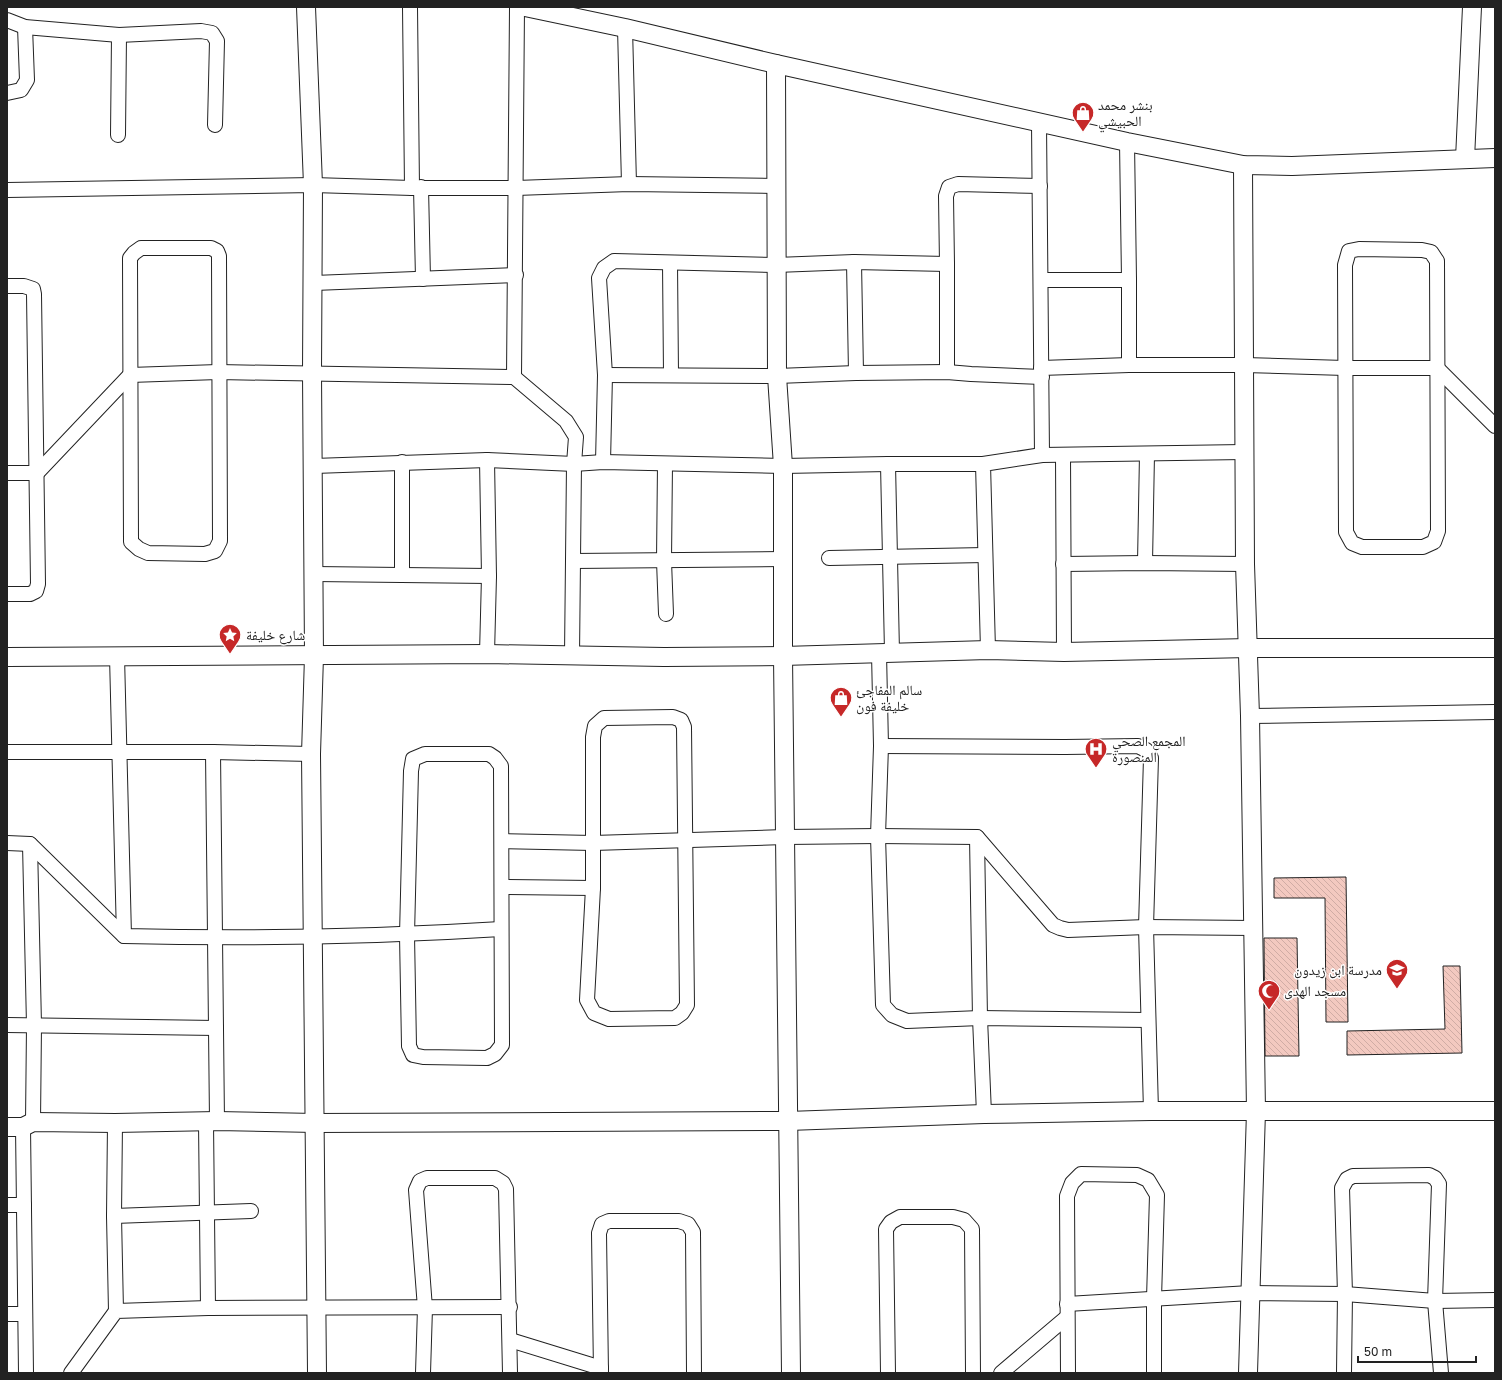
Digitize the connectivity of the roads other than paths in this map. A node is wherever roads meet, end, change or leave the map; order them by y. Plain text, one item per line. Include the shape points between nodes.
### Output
1 (306, 7) edge
2 (410, 7) edge
3 (517, 7) edge
4 (525, 7) edge
5 (1472, 7) edge
6 (556, 10) edge
7 (7, 20) edge
8 (25, 27) junction
9 (625, 28) junction
10 (118, 35) junction
11 (776, 64) junction
12 (7, 93) edge
13 (1039, 122) junction
14 (215, 125) dead end
15 (118, 135) dead end
16 (1127, 142) junction
17 (1465, 158) junction
18 (1495, 158) edge
19 (1243, 165) junction
20 (629, 184) junction
21 (313, 185) junction
22 (776, 186) junction
23 (1040, 186) junction
24 (417, 188) junction
25 (516, 188) junction
26 (7, 190) edge
27 (854, 262) junction
28 (670, 263) junction
29 (947, 264) junction
30 (776, 265) junction
31 (516, 275) junction
32 (423, 279) junction
33 (1041, 280) junction
34 (1129, 280) junction
35 (314, 282) junction
36 (7, 286) edge
37 (1244, 365) junction
38 (1128, 366) junction
39 (1345, 368) junction
40 (1437, 368) junction
41 (218, 372) junction
42 (948, 372) junction
43 (312, 373) junction
44 (856, 373) junction
45 (1042, 373) junction
46 (130, 375) junction
47 (605, 375) junction
48 (671, 375) junction
49 (777, 376) junction
50 (514, 377) junction
51 (1495, 426) edge
52 (1244, 452) junction
53 (1147, 454) junction
54 (1042, 455) junction
55 (1063, 455) junction
56 (487, 460) junction
57 (402, 462) junction
58 (603, 462) junction
59 (574, 464) junction
60 (665, 464) junction
61 (888, 464) junction
62 (983, 464) junction
63 (314, 466) junction
64 (782, 466) junction
65 (7, 473) edge
66 (36, 473) junction
67 (985, 554) junction
68 (890, 557) junction
69 (829, 558) dead end
70 (782, 559) junction
71 (573, 561) junction
72 (664, 561) junction
73 (1145, 563) junction
74 (1063, 564) junction
75 (1245, 564) junction
76 (314, 574) junction
77 (402, 575) junction
78 (489, 576) junction
79 (7, 594) edge
80 (666, 614) dead end
81 (1248, 648) junction
82 (1495, 648) edge
83 (988, 650) junction
84 (1064, 652) junction
85 (886, 653) junction
86 (487, 654) junction
87 (117, 656) junction
88 (314, 656) junction
89 (572, 656) junction
90 (783, 656) junction
91 (7, 657) edge
92 (1495, 712) edge
93 (1250, 716) junction
94 (881, 746) junction
95 (7, 752) edge
96 (120, 752) junction
97 (213, 752) junction
98 (311, 754) junction
99 (878, 836) junction
100 (785, 837) junction
101 (977, 837) junction
102 (502, 841) junction
103 (685, 841) junction
104 (7, 843) edge
105 (593, 843) junction
106 (30, 844) junction
107 (502, 887) junction
108 (593, 888) junction
109 (1146, 927) junction
110 (1254, 928) junction
111 (501, 929) junction
112 (407, 935) junction
113 (124, 936) junction
114 (312, 937) junction
115 (215, 938) junction
116 (980, 1018) junction
117 (1148, 1020) junction
118 (7, 1025) edge
119 (34, 1025) junction
120 (216, 1028) junction
121 (1151, 1111) junction
122 (1256, 1111) junction
123 (1495, 1111) edge
124 (984, 1114) junction
125 (788, 1120) junction
126 (211, 1121) junction
127 (115, 1123) junction
128 (315, 1123) junction
129 (21, 1125) edge
130 (7, 1205) edge
131 (24, 1205) junction
132 (251, 1212) dead end
133 (208, 1213) junction
134 (114, 1216) junction
135 (1250, 1293) junction
136 (1345, 1294) junction
137 (1154, 1300) junction
138 (1495, 1300) edge
139 (1435, 1301) junction
140 (510, 1307) junction
141 (208, 1308) junction
142 (316, 1308) junction
143 (425, 1308) junction
144 (116, 1311) junction
145 (1067, 1311) junction
146 (7, 1314) edge
147 (25, 1314) junction
148 (510, 1340) junction
149 (601, 1370) edge
150 (26, 1373) edge
151 (71, 1373) edge
152 (317, 1373) edge
153 (423, 1373) edge
154 (510, 1373) edge
155 (694, 1373) edge
156 (791, 1373) edge
157 (888, 1373) edge
158 (973, 1373) edge
159 (1001, 1373) edge
160 (1068, 1373) edge
161 (1154, 1373) edge
162 (1248, 1373) edge
163 (1344, 1373) edge
164 (1441, 1373) edge

1 - 21 street
2 - 24 street
3 - 25 street
4 - 6 street
5 - 17 street
6 - 9 street
7 - 8 street
8 - 10 street
8 - 12 street via 27,80 21,90
9 - 11 street
9 - 20 street
10 - 14 street via 201,31 212,34 217,41
10 - 15 street
11 - 13 street
11 - 22 street
13 - 16 street
13 - 23 street
16 - 19 street
16 - 34 street
17 - 18 street
17 - 19 street via 1292,166
19 - 37 street
20 - 22 street
20 - 25 street
21 - 24 street
21 - 26 street
21 - 35 street
22 - 30 street
23 - 29 street via 958,184 949,187 946,196
23 - 33 street
24 - 25 street
24 - 32 street
25 - 31 street
27 - 29 street
27 - 30 street
27 - 44 street
28 - 30 street
28 - 47 street via 614,261 604,268 599,278
28 - 48 street
29 - 42 street
30 - 49 street
31 - 32 street
31 - 50 street
32 - 35 street
33 - 34 street
33 - 45 street
34 - 38 street
35 - 43 street
36 - 66 street via 24,286 33,289 34,294
37 - 38 street
37 - 39 street
37 - 52 street
38 - 45 street
39 - 40 street
39 - 40 street via 1345,265 1349,252 1359,249 1422,250 1431,252 1437,261
39 - 40 street via 1346,532 1352,543 1362,547 1422,547 1434,542 1438,531
40 - 51 street
41 - 43 street
41 - 46 street
41 - 46 street via 217,250 141,248 130,258
41 - 46 street via 220,541 214,551 205,554 148,553 131,542
42 - 44 street
42 - 45 street
43 - 50 street
43 - 63 street
44 - 49 street
45 - 54 street
46 - 66 street
47 - 48 street
47 - 58 street
48 - 49 street
49 - 64 street
50 - 59 street via 566,421 576,437
52 - 53 street
52 - 75 street
53 - 55 street
53 - 73 street
54 - 55 street
54 - 62 street
55 - 74 street
56 - 57 street
56 - 59 street
56 - 78 street
57 - 63 street
57 - 77 street
58 - 59 street
58 - 60 street
59 - 71 street
60 - 64 street
60 - 72 street
61 - 62 street
61 - 64 street
61 - 68 street
62 - 67 street
63 - 76 street
64 - 70 street
65 - 66 street
66 - 79 street via 38,584 36,591 30,594
67 - 68 street
67 - 83 street
68 - 69 street
68 - 85 street
70 - 72 street
70 - 90 street
71 - 72 street
71 - 89 street
72 - 80 street
73 - 74 street
73 - 75 street
74 - 84 street
75 - 81 street
76 - 77 street
76 - 88 street
77 - 78 street
78 - 86 street
81 - 82 street
81 - 84 street
81 - 93 street
83 - 84 street
83 - 85 street
85 - 90 street
85 - 94 street
86 - 88 street
86 - 89 street
87 - 88 street
87 - 91 street
87 - 96 street
88 - 98 street
89 - 90 street
90 - 100 street
92 - 93 street
93 - 110 street
94 - 99 street
94 - 109 street via 1138,746 1146,750 1151,758
95 - 96 street
96 - 97 street
96 - 113 street
97 - 98 street
97 - 115 street
98 - 114 street
99 - 100 street
99 - 101 street
99 - 116 street via 883,1005 892,1015 908,1021
100 - 103 street
100 - 125 street
101 - 109 street via 1053,925 1068,930
101 - 116 street
102 - 105 street
102 - 107 street
102 - 112 street via 501,766 495,758 489,754 424,754 413,759
103 - 105 street
103 - 105 street via 684,727 681,720 673,717 604,718 595,726 593,737
103 - 108 street via 687,1005 675,1018 609,1019 594,1013 587,1000
104 - 106 street
105 - 108 street
106 - 113 street
106 - 119 street
107 - 108 street
107 - 111 street
109 - 110 street
109 - 117 street
110 - 122 street
111 - 112 street
111 - 112 street via 502,1045 495,1054 487,1058 413,1055 409,1046
112 - 114 street
113 - 115 street
114 - 115 street
114 - 128 street
115 - 120 street
116 - 117 street
116 - 124 street
117 - 121 street
118 - 119 street
119 - 120 street
119 - 129 street
120 - 126 street
121 - 122 street
121 - 124 street
122 - 123 street
122 - 135 street
124 - 125 street
125 - 128 street
125 - 156 street
126 - 127 street
126 - 128 street
126 - 133 street
127 - 129 street
127 - 134 street
128 - 142 street
129 - 131 street
130 - 131 street
131 - 147 street
132 - 133 street
133 - 134 street
133 - 141 street
134 - 144 street
135 - 136 street
135 - 137 street
135 - 162 street
136 - 139 street
136 - 139 street via 1342,1188 1347,1179 1353,1176 1429,1175 1436,1178 1439,1184
136 - 163 street
137 - 145 street
137 - 145 street via 1157,1195 1148,1180 1137,1175 1082,1174 1072,1183 1067,1196
137 - 161 street
138 - 139 street
139 - 164 street
140 - 143 street
140 - 143 street via 506,1189 503,1183 495,1178 427,1178 420,1181 416,1190
140 - 148 street
141 - 142 street
141 - 144 street
142 - 143 street
142 - 152 street
143 - 153 street
144 - 151 street
145 - 159 street
145 - 160 street
146 - 147 street
147 - 150 street
148 - 149 street
148 - 154 street
149 - 155 street via 599,1233 602,1224 609,1220 679,1222 688,1224 692,1232
157 - 158 street via 886,1229 891,1222 900,1217 953,1217 964,1220 972,1229

